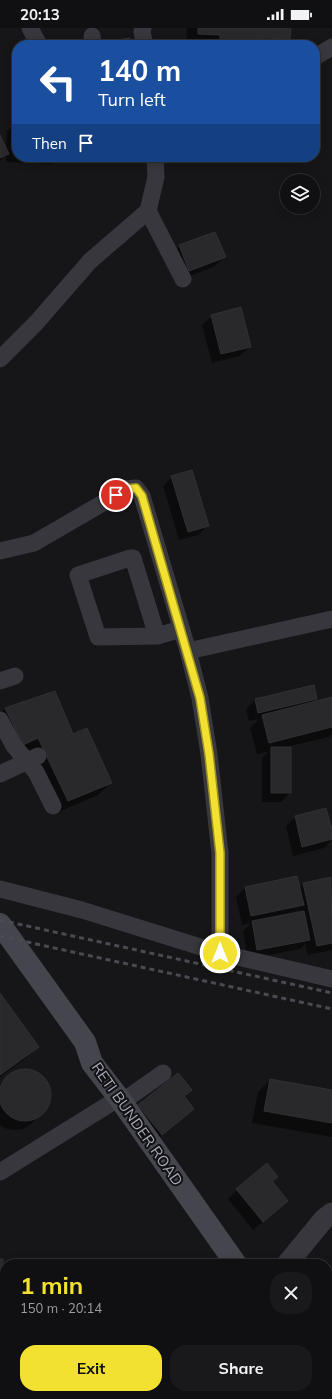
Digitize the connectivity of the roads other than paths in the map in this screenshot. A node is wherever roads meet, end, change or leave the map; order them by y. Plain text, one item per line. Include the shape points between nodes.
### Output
1 (30, 28) edge
2 (143, 28) edge
3 (36, 40) edge
4 (144, 40) edge
5 (332, 47) edge
6 (320, 53) edge
7 (155, 162) edge
8 (148, 211) junction
9 (183, 279) dead end
10 (0, 359) edge
11 (0, 551) edge
12 (332, 619) edge
13 (181, 629) junction
14 (157, 636) junction
15 (188, 651) junction
16 (0, 720) edge
17 (32, 759) junction
18 (0, 774) edge
19 (53, 806) dead end
20 (0, 889) edge
21 (0, 924) edge
22 (0, 947) edge
23 (220, 953) junction
24 (332, 980) edge
25 (92, 1063) junction
26 (163, 1073) dead end
27 (120, 1100) junction
28 (0, 1172) edge
29 (332, 1213) edge
30 (232, 1259) edge
31 (290, 1259) edge

1 - 3 street
2 - 4 street
5 - 6 street
7 - 8 street via 156,177
8 - 9 street
8 - 10 street via 90,261 36,323
11 - 13 street via 34,542 126,489 136,488 142,496
12 - 15 street
13 - 14 street
13 - 15 street
14 - 14 street via 98,637 78,575 134,558
15 - 23 street via 200,698 209,754 219,846
16 - 17 street via 14,746
17 - 18 street
17 - 19 street
20 - 23 street via 82,910
21 - 25 main road, RETI BUNDER ROAD via 85,1042
22 - 25 main road via 80,1055
23 - 24 street
25 - 27 main road, RETI BUNDER ROAD
26 - 27 street
27 - 28 street
27 - 30 main road, RETI BUNDER ROAD
29 - 31 street

